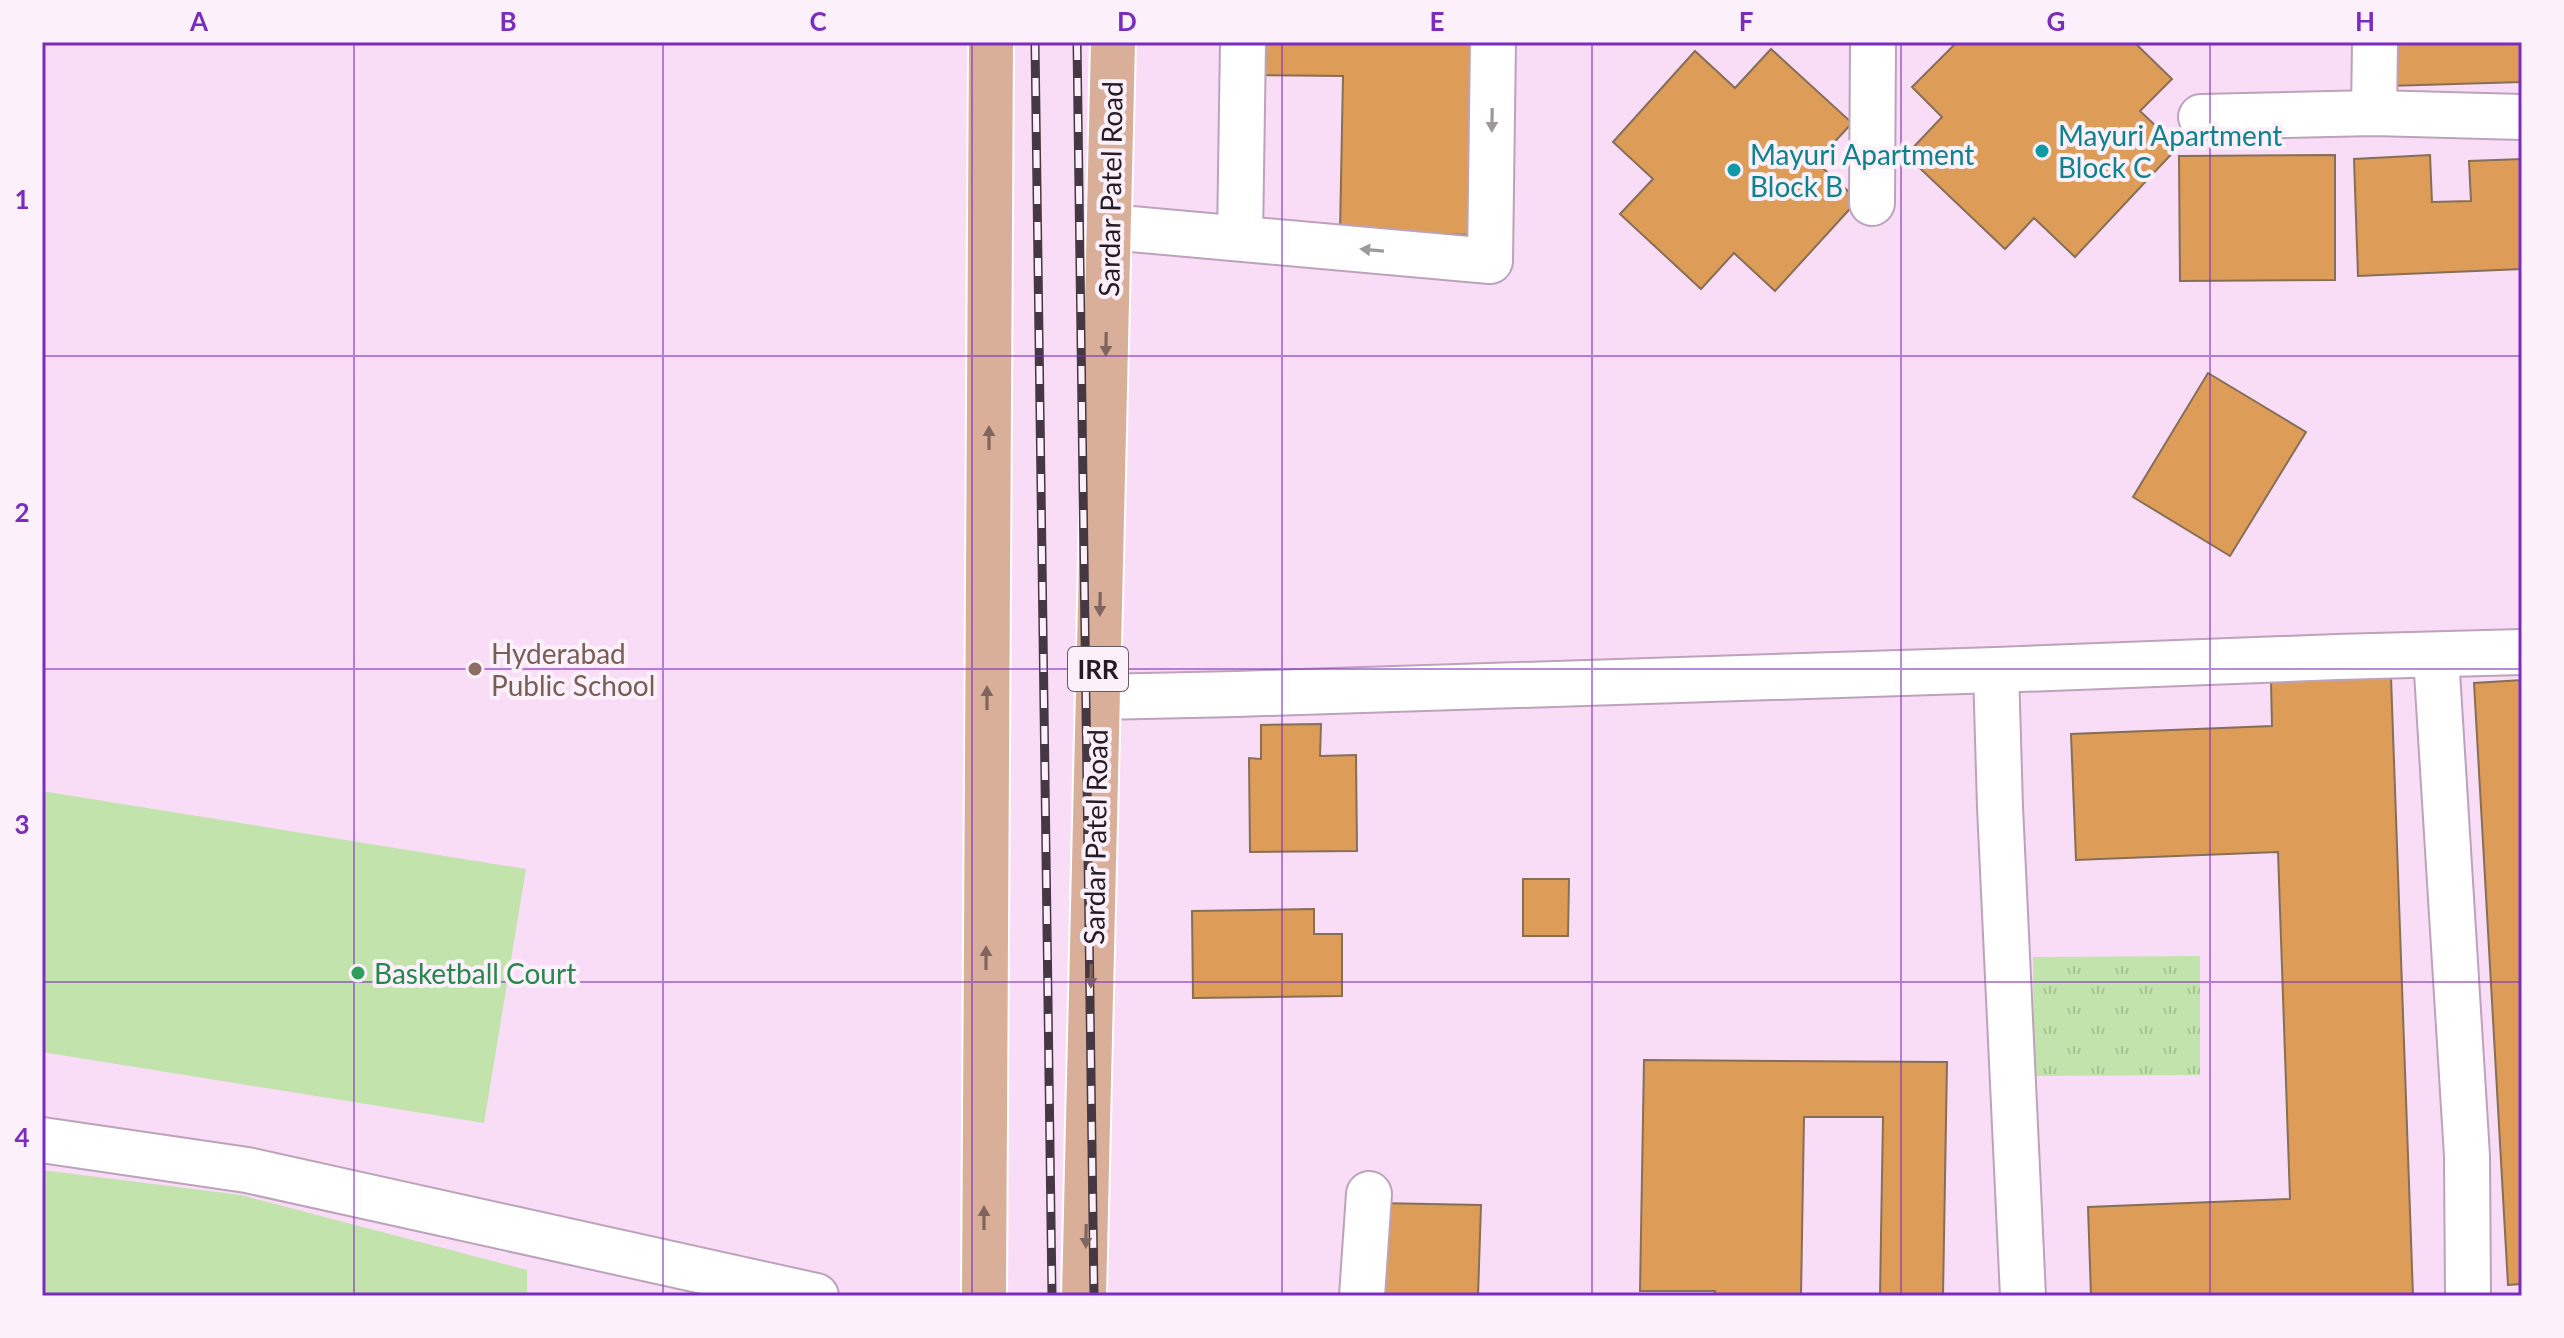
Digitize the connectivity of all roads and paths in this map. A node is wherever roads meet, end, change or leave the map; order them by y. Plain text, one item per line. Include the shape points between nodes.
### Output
1 (991, 42) edge
2 (1113, 42) edge
3 (1243, 42) edge
4 (1493, 42) edge
5 (1873, 42) edge
6 (2375, 42) edge
7 (2374, 113) junction
8 (2201, 117) dead end
9 (2522, 117) edge
10 (1872, 203) dead end
11 (1109, 227) junction
12 (1240, 238) junction
13 (2522, 652) edge
14 (2436, 656) junction
15 (1996, 670) junction
16 (1098, 697) junction
17 (42, 1140) edge
18 (1369, 1194) dead end
19 (816, 1296) edge
20 (984, 1296) edge
21 (1084, 1296) edge
22 (1362, 1296) edge
23 (2023, 1296) edge
24 (2468, 1296) edge

20 -> 1 main road
2 - 11 main road, Sardar Patel Road / IRR
3 - 12 street
4 -> 12 street via 1490,261
5 - 10 street
6 - 7 street
7 - 8 street
7 - 9 street
11 - 12 street
11 -> 16 main road, Sardar Patel Road / IRR
13 - 14 street
14 - 15 street
14 - 24 street via 2467,1156
15 - 16 street
15 - 23 street
16 -> 21 main road, Sardar Patel Road / IRR
17 - 19 street via 247,1170
18 - 22 street

